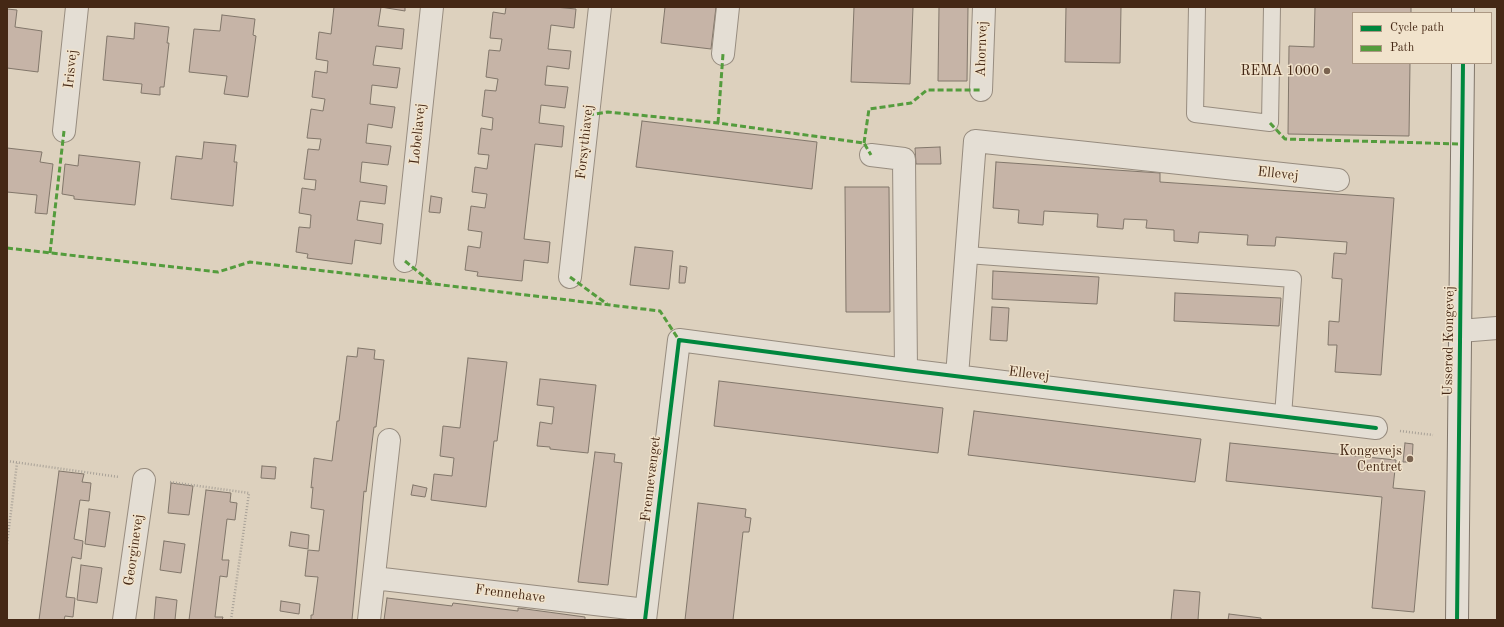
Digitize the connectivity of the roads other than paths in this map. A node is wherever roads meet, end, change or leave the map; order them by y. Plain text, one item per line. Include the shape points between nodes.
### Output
1 (77, 7) edge
2 (432, 7) edge
3 (600, 7) edge
4 (728, 7) edge
5 (984, 7) edge
6 (1197, 7) edge
7 (1272, 7) edge
8 (723, 54) dead end
9 (1463, 64) edge
10 (981, 90) dead end
11 (64, 131) dead end
12 (871, 155) dead end
13 (1338, 180) dead end
14 (967, 255) junction
15 (405, 260) dead end
16 (570, 277) dead end
17 (1497, 328) edge
18 (1460, 331) junction
19 (679, 340) joint
20 (906, 370) junction
21 (957, 376) junction
22 (1283, 416) junction
23 (1376, 428) road end
24 (390, 440) dead end
25 (144, 480) road end
26 (374, 578) junction
27 (645, 615) edge
28 (124, 620) edge
29 (369, 620) edge
30 (1457, 620) edge

1 - 11 street, Irisvej
2 - 15 street, Lobeliavej
3 - 16 street, Forsythiavej
4 - 8 street
5 - 10 street, Ahornvej
6 - 7 lane via 1195,114 1270,123
9 - 18 street, Usserød Kongevej
12 - 20 street via 904,159
13 - 14 street, Ellevej via 975,142
14 - 21 street, Ellevej
14 - 22 lane via 1292,279
17 - 18 street
18 - 30 street, Usserød Kongevej
19 - 20 street, Ellevej
19 - 27 street, Frennevænget
20 - 21 street, Ellevej
21 - 22 street, Ellevej
22 - 23 street, Ellevej
24 - 26 street
25 - 28 street, Georginevej
26 - 27 street, Frennehave
26 - 29 street

